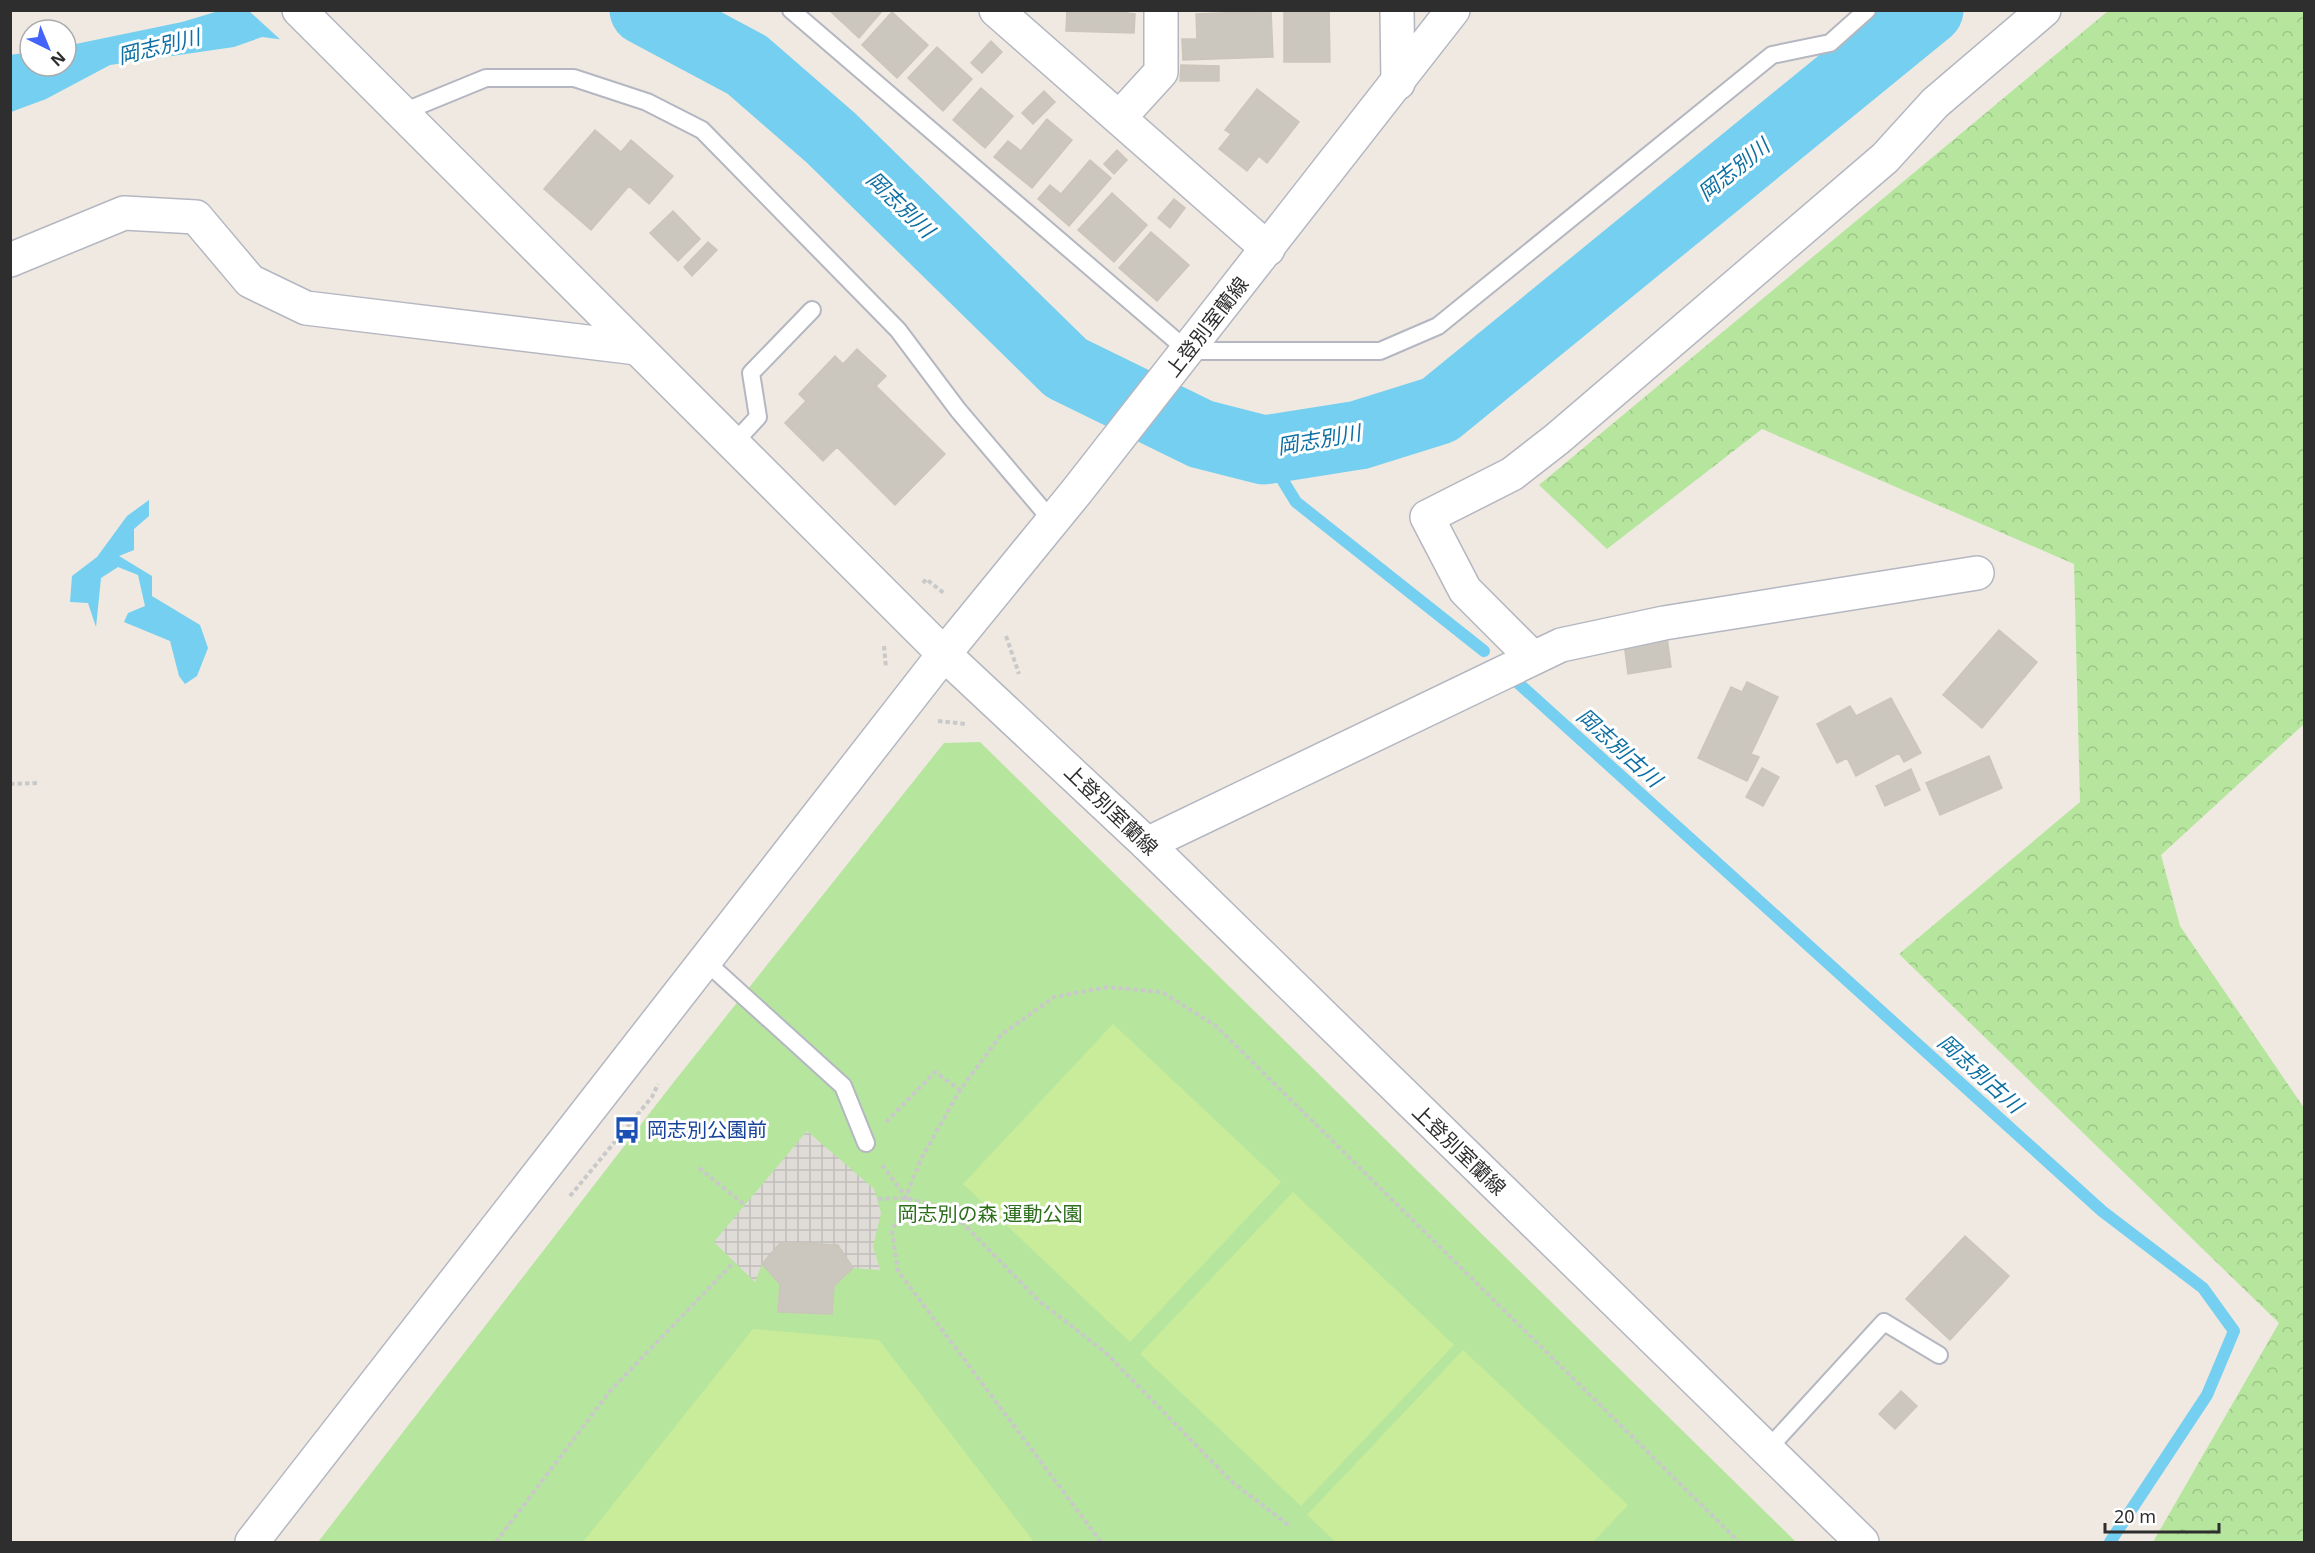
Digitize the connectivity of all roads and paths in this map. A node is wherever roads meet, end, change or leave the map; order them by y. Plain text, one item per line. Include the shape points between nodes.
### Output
1 (299, 10) edge
2 (791, 10) edge
3 (996, 10) edge
4 (1161, 10) edge
5 (1397, 10) edge
6 (1453, 10) edge
7 (1867, 10) edge
8 (2044, 10) edge
9 (1398, 83) junction
10 (403, 112) junction
11 (1119, 118) junction
12 (1268, 249) junction
13 (10, 260) edge
14 (812, 310) dead end
15 (637, 348) junction
16 (1181, 359) junction
17 (734, 444) junction
18 (1053, 522) junction
19 (1977, 573) dead end
20 (944, 654) junction
21 (1533, 658) junction
22 (37, 783) dead end
23 (10, 784) edge
24 (1147, 844) junction
25 (704, 960) junction
26 (960, 1090) junction
27 (866, 1143) junction
28 (699, 1168) dead end
29 (906, 1198) junction
30 (878, 1199) dead end
31 (745, 1205) dead end
32 (734, 1262) dead end
33 (1939, 1355) dead end
34 (1766, 1451) junction
35 (1291, 1527) dead end
36 (252, 1542) edge
37 (496, 1542) edge
38 (1101, 1542) edge
39 (1739, 1542) edge
40 (1862, 1542) edge

1 - 10 street
2 - 16 lane
3 - 11 street
4 - 11 street via 1161,72
5 - 9 street
6 - 9 street, 上登別室蘭線
7 - 16 lane via 1830,43 1772,55 1438,326 1380,351
8 - 21 street via 1935,104 1885,158 1557,440 1512,474 1428,517 1465,590
9 - 12 street, 上登別室蘭線
10 - 15 street
10 - 18 lane via 486,78 574,78 647,102 702,130 898,330 958,410
11 - 12 street
12 - 16 street, 上登別室蘭線
13 - 15 street via 124,213 196,217 249,281 306,308
14 - 17 lane via 752,373 758,417
15 - 17 street
16 - 18 street, 上登別室蘭線
17 - 20 street
18 - 20 street, 上登別室蘭線
19 - 21 street via 1665,623 1561,645
20 - 24 street, 上登別室蘭線
20 - 25 street
21 - 24 street
22 - 23 path
24 - 34 street, 上登別室蘭線
25 - 27 lane via 843,1086
25 - 36 street
26 - 27 path via 935,1072
26 - 29 path via 921,1158
26 - 39 path via 1002,1035 1054,997 1108,987 1162,992 1216,1026
27 - 29 path
28 - 31 path
29 - 30 path
29 - 35 path via 949,1209 1039,1300 1105,1352 1232,1482
29 - 38 path via 892,1232 898,1271
32 - 37 path via 610,1391
33 - 34 lane via 1884,1322
34 - 40 street, 上登別室蘭線

